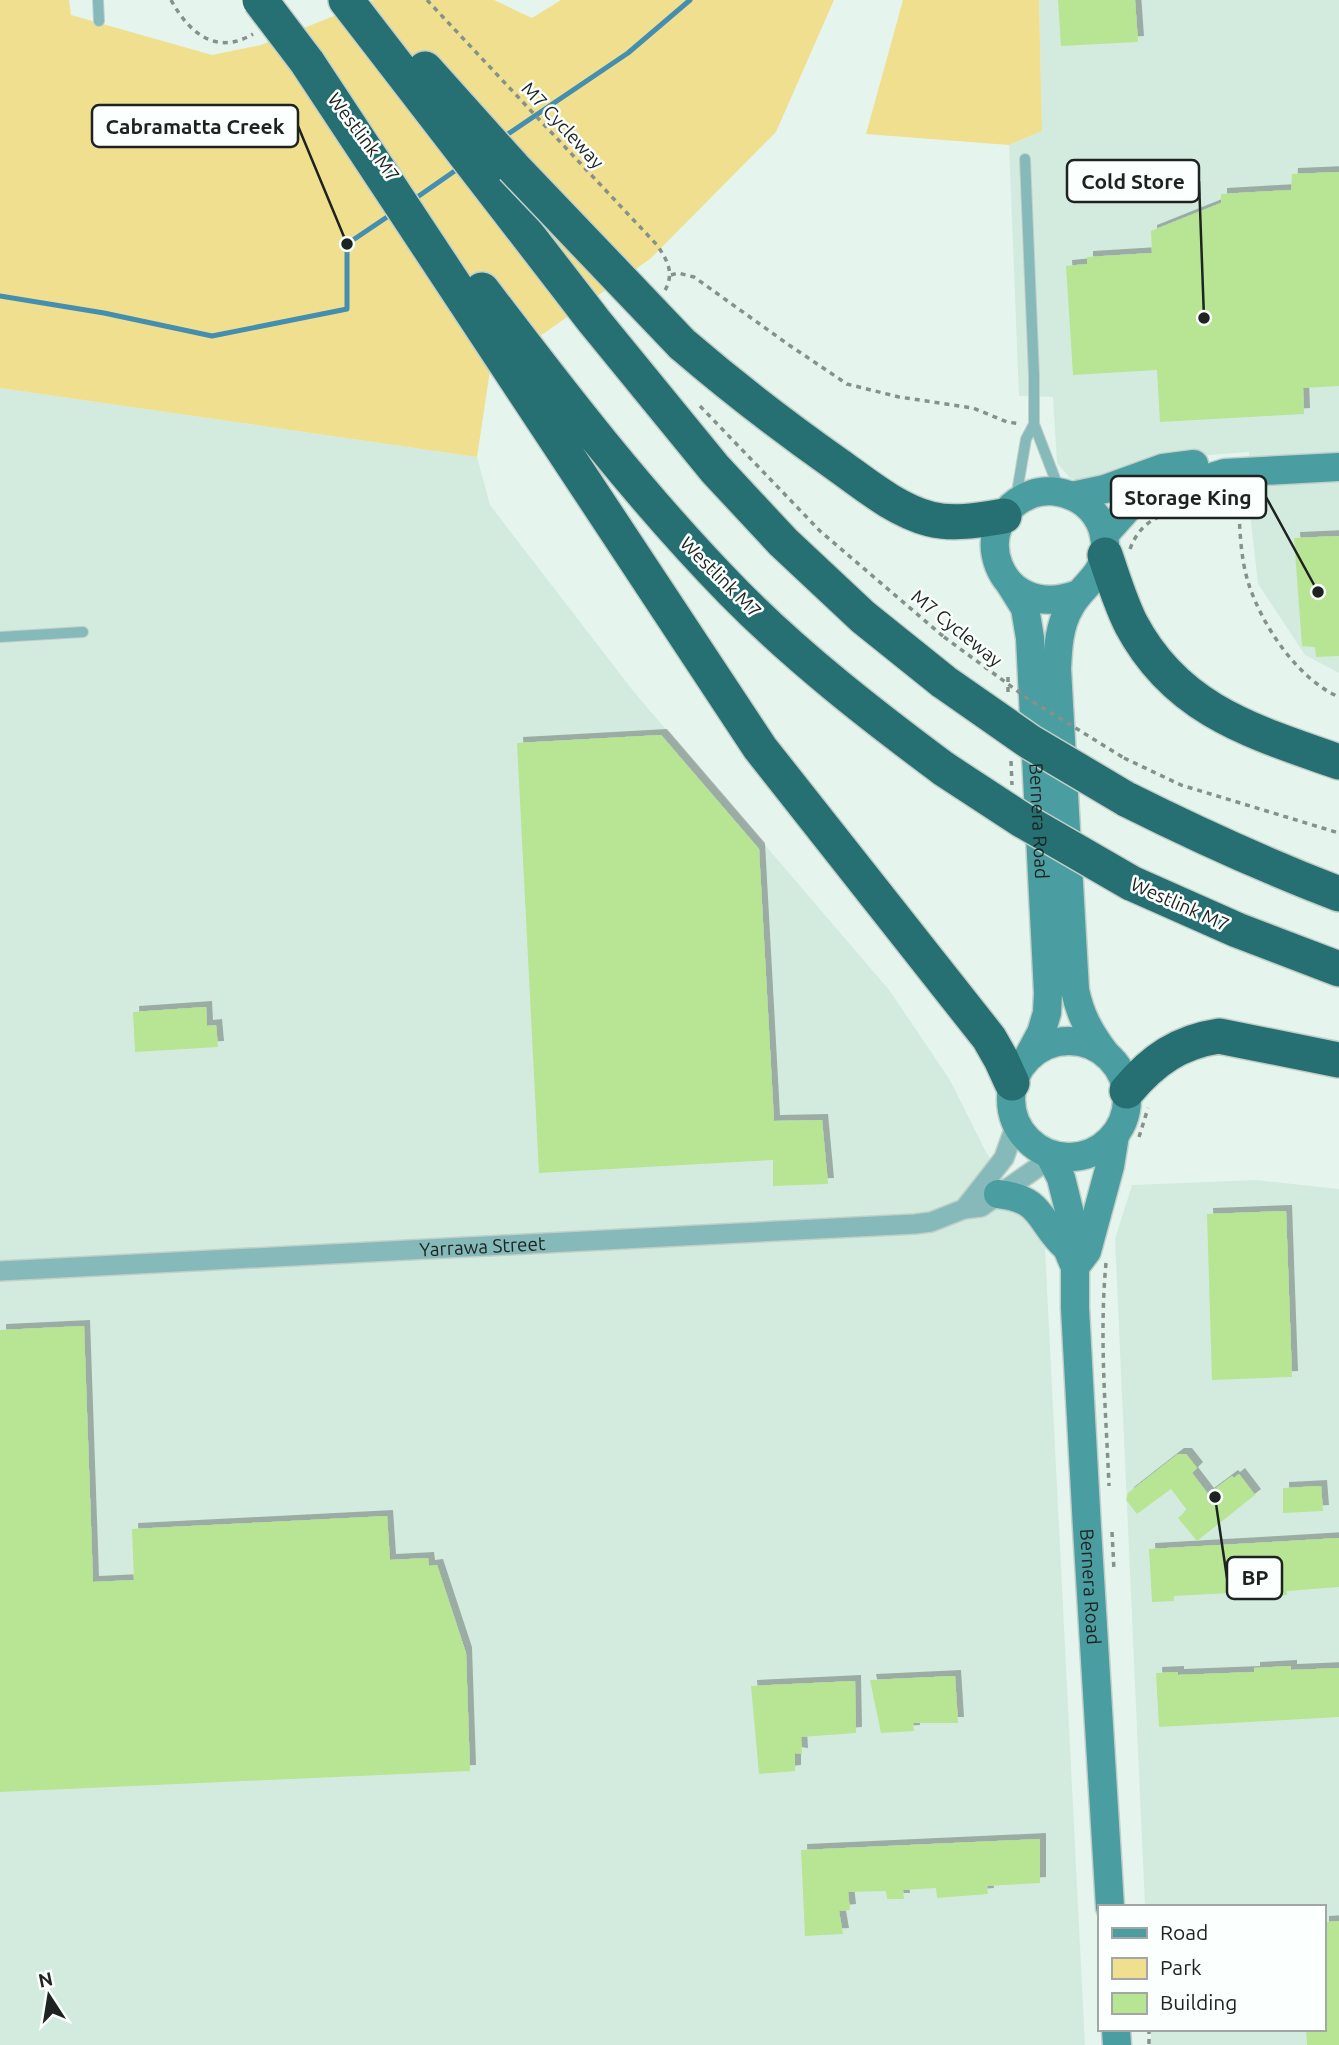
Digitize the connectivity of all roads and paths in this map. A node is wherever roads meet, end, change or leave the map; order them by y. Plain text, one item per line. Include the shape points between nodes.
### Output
1 (98, 0) edge
2 (171, 0) edge
3 (346, 0) edge
4 (360, 0) edge
5 (427, 0) edge
6 (257, 16) edge
7 (99, 21) dead end
8 (1025, 159) dead end
9 (698, 404) dead end
10 (1015, 424) dead end
11 (1034, 424) junction
12 (568, 430) junction
13 (1339, 467) edge
14 (1225, 473) junction
15 (1066, 494) junction
16 (1010, 510) junction
17 (1113, 547) junction
18 (1010, 584) junction
19 (1078, 594) junction
20 (83, 632) dead end
21 (0, 637) edge
22 (1339, 697) edge
23 (1339, 762) edge
24 (1339, 833) edge
25 (1339, 894) edge
26 (1339, 969) edge
27 (1105, 1053) junction
28 (1339, 1060) edge
29 (1020, 1070) junction
30 (1127, 1091) junction
31 (1016, 1124) junction
32 (1115, 1135) junction
33 (1048, 1154) junction
34 (998, 1194) junction
35 (964, 1209) junction
36 (1071, 1258) junction
37 (1106, 1261) dead end
38 (0, 1271) edge
39 (1109, 1489) dead end
40 (1111, 1526) dead end
41 (1113, 1551) dead end
42 (1110, 1905) edge

1 - 7 lane
2 - 6 path via 186,23 212,40 242,41
3 - 25 highway, bridge via 638,377 715,469 783,542 863,617 1030,742 1126,799
4 - 16 highway, bridge via 682,344 732,387 883,497 912,513 952,523
5 - 10 path, M7 Cycleway via 657,245 671,275 694,277 847,384 973,408
6 - 12 highway, bridge via 307,62
8 - 11 lane
9 - 24 path, M7 Cycleway, bridge via 820,531 944,637 1054,716 1181,785
11 - 15 lane
11 - 16 lane via 1026,439
12 - 26 highway, Westlink M7, bridge via 802,656 944,769 1044,834 1132,883
12 - 29 highway via 760,748 989,1038
13 - 14 main road
14 - 15 main road via 1198,464 1163,468 1105,489
14 - 17 main road via 1168,486 1129,506
15 - 16 main road via 1036,493
15 - 17 main road via 1093,511
16 - 18 main road via 998,527 995,551
17 - 19 main road
17 - 22 path via 1135,538 1156,518 1239,503 1245,567 1255,599 1282,648 1301,671
17 - 23 highway via 1132,626 1184,690 1229,721
18 - 19 main road via 1042,601
18 - 29 main road, Bernera Road via 1025,608 1030,638 1047,948 1047,1013
19 - 27 main road, Bernera Road via 1058,640 1061,755 1075,990 1091,1034
20 - 21 lane
27 - 29 main road via 1091,1044 1058,1041 1042,1047
27 - 30 main road via 1116,1063
28 - 30 highway via 1219,1036 1177,1047
29 - 31 main road via 1010,1104
30 - 32 main road via 1125,1114
31 - 33 main road via 1034,1147
31 - 35 street via 1004,1158
32 - 33 main road via 1085,1155
32 - 36 main road, Bernera Road via 1087,1251
33 - 34 street, Yarrawa Street via 1041,1165
33 - 36 main road, Bernera Road via 1070,1207
34 - 35 street, Yarrawa Street via 981,1207
34 - 36 main road via 1033,1206
35 - 38 street, Yarrawa Street via 915,1224
36 - 42 main road, Bernera Road
37 - 39 path
40 - 41 path

